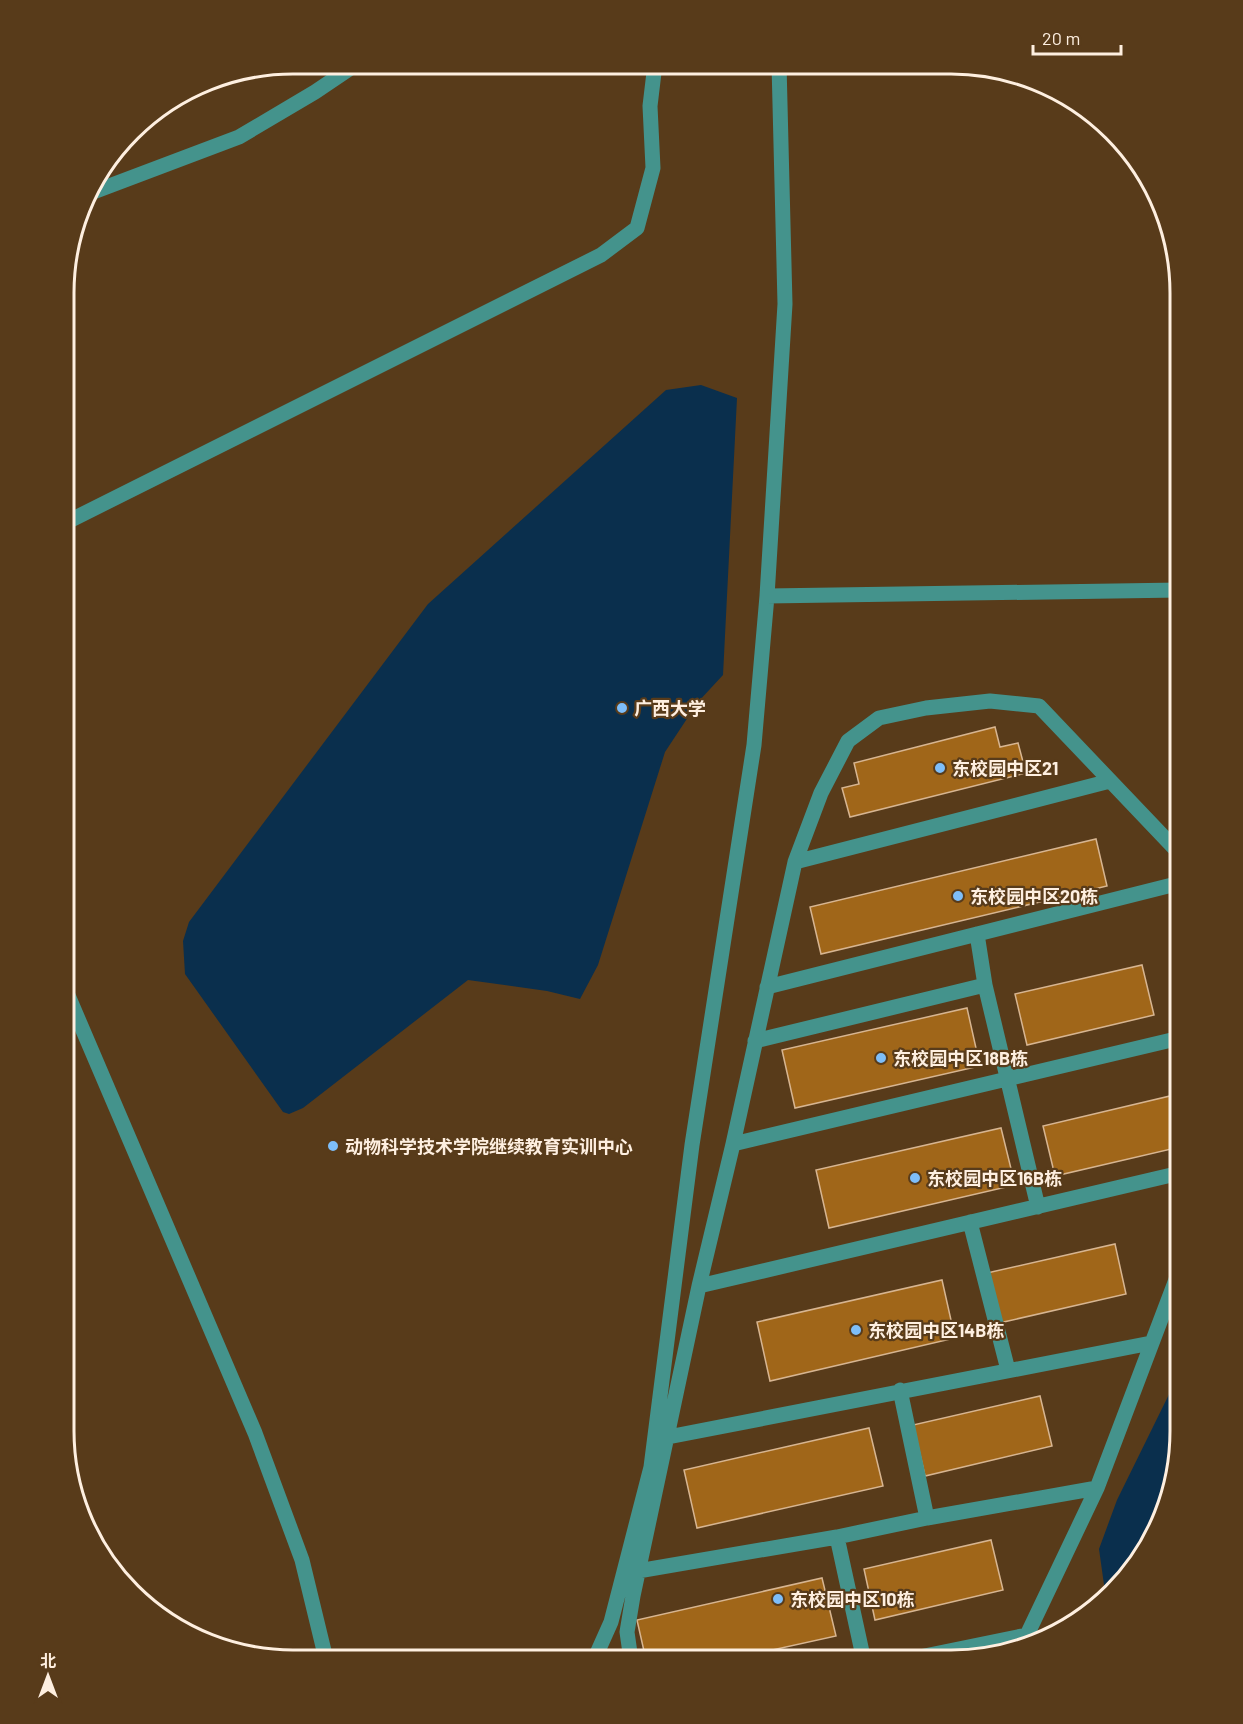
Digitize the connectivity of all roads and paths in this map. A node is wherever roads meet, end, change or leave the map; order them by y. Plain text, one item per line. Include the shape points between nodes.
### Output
1 (341, 74) edge
2 (654, 74) edge
3 (779, 74) edge
4 (99, 190) edge
5 (74, 518) edge
6 (1170, 590) edge
7 (767, 596) junction
8 (1110, 781) junction
9 (1170, 844) edge
10 (795, 862) junction
11 (1170, 886) edge
12 (977, 934) junction
13 (986, 985) junction
14 (767, 987) junction
15 (74, 1009) edge
16 (1170, 1040) edge
17 (755, 1041) junction
18 (1006, 1078) junction
19 (733, 1144) junction
20 (1170, 1175) edge
21 (1038, 1207) junction
22 (970, 1222) junction
23 (699, 1286) junction
24 (1170, 1295) edge
25 (1151, 1343) junction
26 (1008, 1370) junction
27 (900, 1390) junction
28 (668, 1437) junction
29 (1097, 1488) junction
30 (927, 1518) junction
31 (837, 1537) junction
32 (638, 1571) junction
33 (1028, 1636) edge
34 (1012, 1642) edge
35 (324, 1650) edge
36 (598, 1650) edge
37 (630, 1650) edge
38 (862, 1650) edge
39 (964, 1650) edge

1 - 4 street via 239,137
2 - 5 street via 650,106 652,168 638,228 601,255
3 - 7 street via 785,304
6 - 7 street
7 - 36 street via 754,746 692,1144 651,1467 611,1622
8 - 9 street
8 - 10 street
8 - 10 street via 1039,706 990,701 879,718 848,741 821,793
10 - 14 street
11 - 12 street
12 - 13 street
12 - 14 street
13 - 17 street
13 - 18 street
14 - 17 street
15 - 35 street via 255,1433 302,1560
16 - 18 street
17 - 19 street
18 - 19 street
18 - 21 street
19 - 23 street
20 - 21 street
21 - 22 street
22 - 23 street
22 - 26 street
23 - 28 street
24 - 25 street
25 - 26 street
25 - 29 street
26 - 27 street
27 - 28 street
27 - 30 street
28 - 32 street
29 - 30 street
29 - 33 street
30 - 31 street
31 - 32 street
31 - 38 street
32 - 37 street via 627,1632
34 - 39 street

